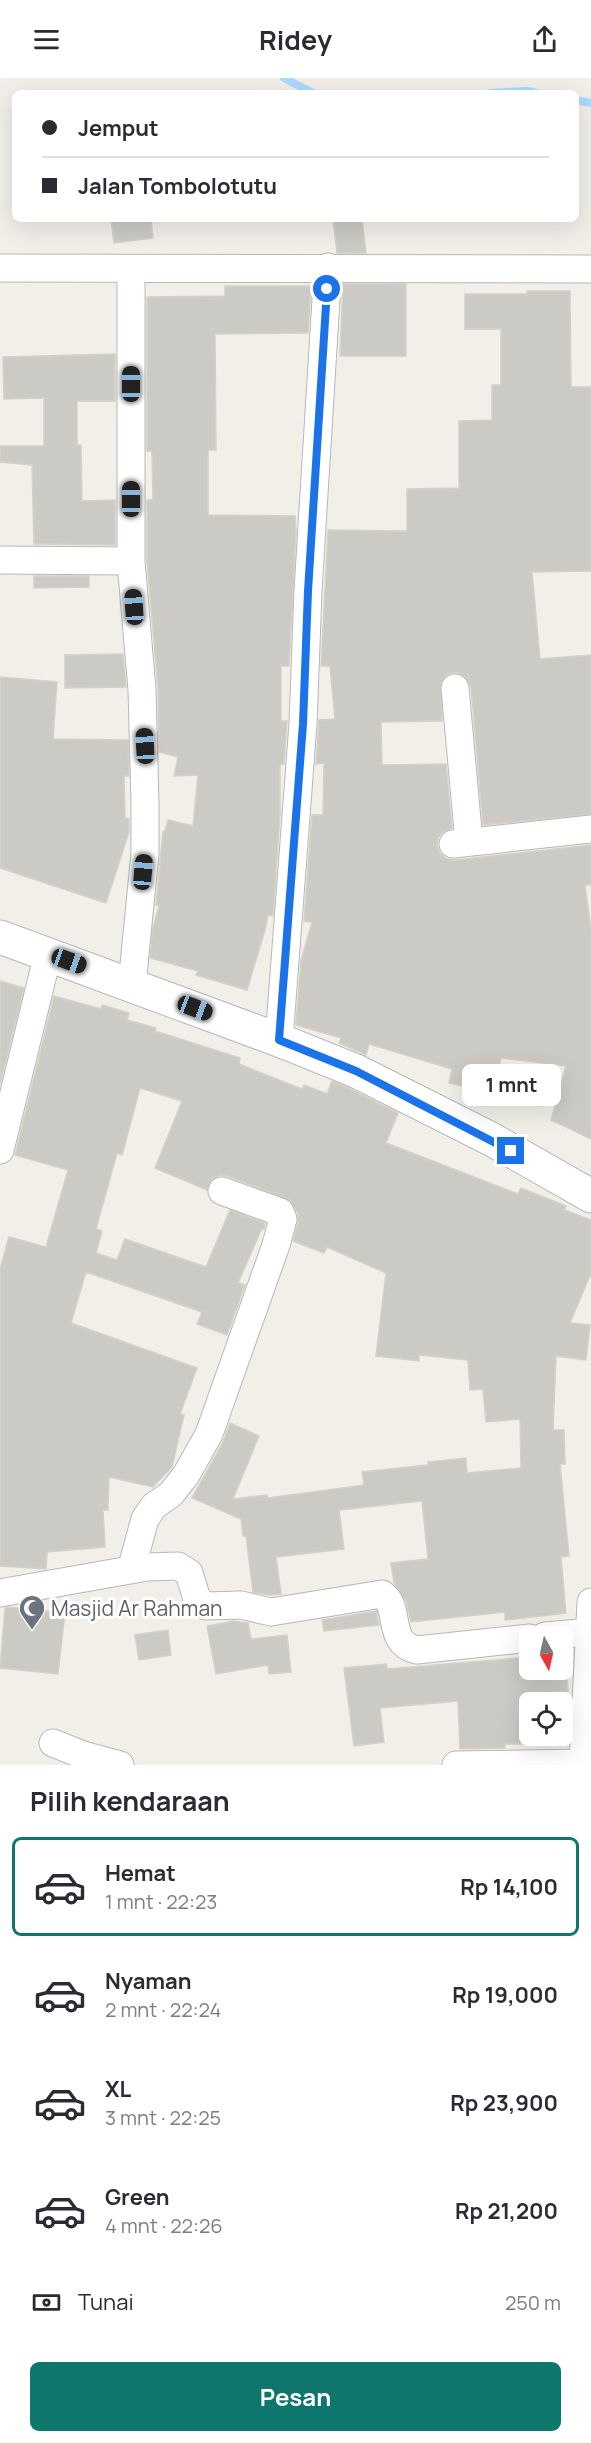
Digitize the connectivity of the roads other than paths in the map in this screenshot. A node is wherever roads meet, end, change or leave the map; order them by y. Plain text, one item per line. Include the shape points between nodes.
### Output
1 (328, 267) junction
2 (0, 268) edge
3 (591, 269) edge
4 (131, 270) junction
5 (0, 560) edge
6 (131, 561) junction
7 (455, 688) dead end
8 (591, 829) edge
9 (0, 937) edge
10 (48, 954) junction
11 (132, 985) junction
12 (279, 1040) junction
13 (0, 1150) edge
14 (222, 1191) dead end
15 (591, 1196) edge
16 (131, 1570) junction
17 (0, 1593) edge
18 (591, 1602) edge
19 (590, 1632) edge
20 (573, 1634) edge
21 (519, 1639) edge
22 (53, 1743) dead end
23 (583, 1764) edge
24 (120, 1765) edge
25 (456, 1765) edge

1 - 3 street
1 - 4 street
1 - 12 street via 303,724
2 - 4 street
4 - 6 street
5 - 6 street
6 - 11 street via 142,690 145,803 145,853
7 - 8 street via 460,843
9 - 10 street
10 - 11 street
10 - 13 street
11 - 12 street
12 - 15 street via 409,1097
14 - 16 street via 280,1212 283,1219 209,1434 186,1475 145,1519
16 - 17 street
16 - 21 street via 178,1566 189,1574 201,1603 241,1605 266,1612 382,1594 387,1598 398,1637 417,1650
18 - 19 street
19 - 20 street
19 - 23 street
22 - 24 street
23 - 25 street

